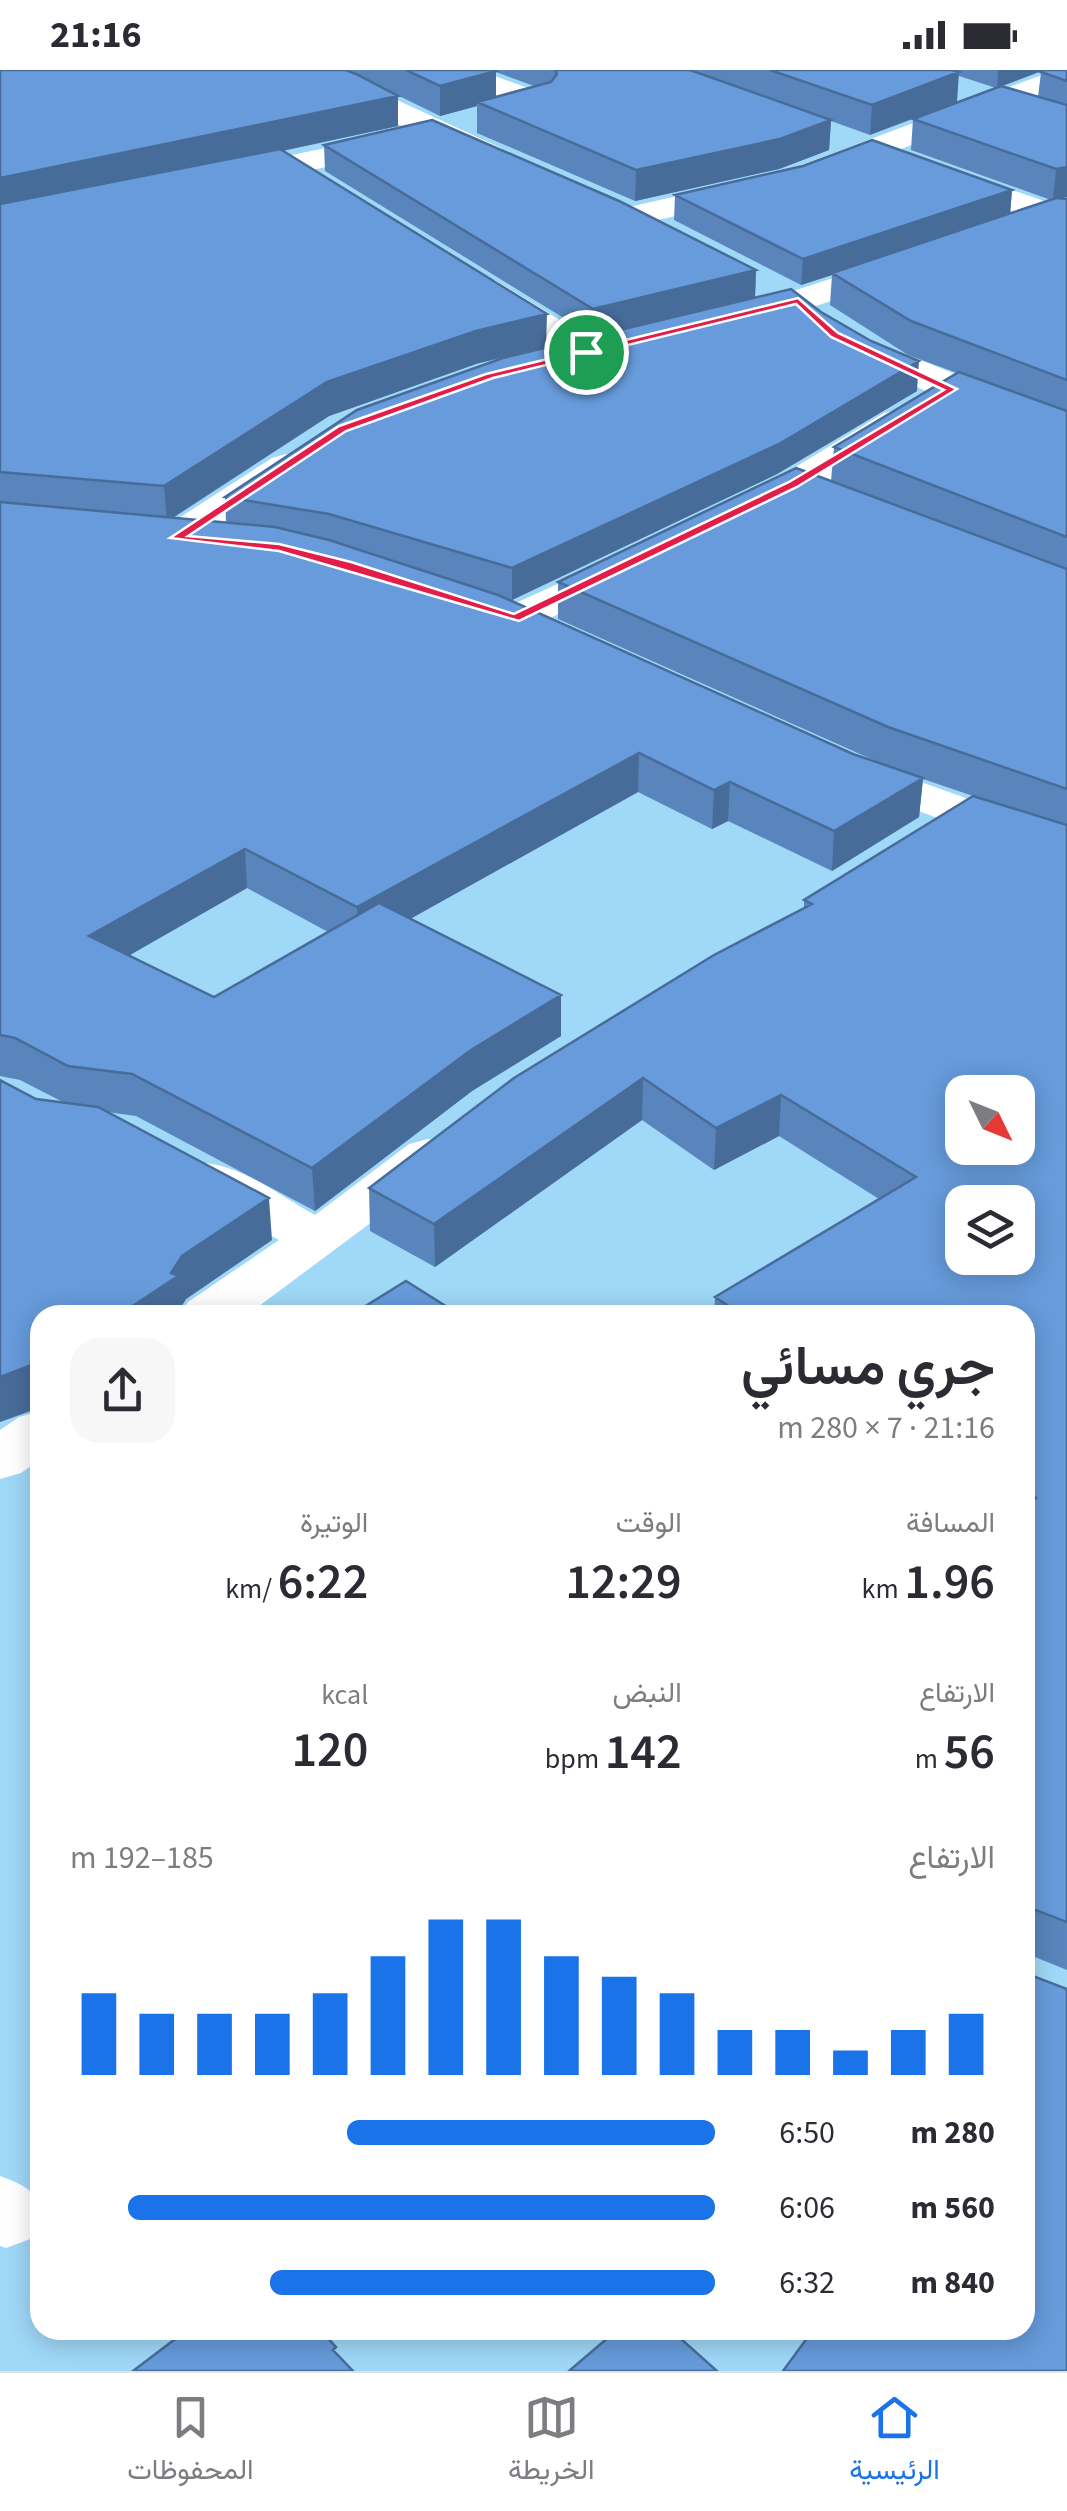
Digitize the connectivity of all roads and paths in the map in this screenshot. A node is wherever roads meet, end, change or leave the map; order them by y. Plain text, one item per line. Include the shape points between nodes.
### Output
1 (305, 70) edge
2 (431, 75) edge
3 (1067, 76) edge
4 (949, 86) edge
5 (370, 94) junction
6 (998, 102) junction
7 (1050, 119) edge
8 (438, 132) junction
9 (818, 132) edge
10 (872, 151) junction
11 (290, 167) junction
12 (526, 171) edge
13 (198, 184) edge
14 (323, 187) edge
15 (597, 201) edge
16 (1062, 215) edge
17 (632, 216) junction
18 (998, 233) edge
19 (682, 242) edge
20 (926, 258) edge
21 (454, 270) edge
22 (748, 276) edge
23 (798, 301) junction
24 (702, 324) edge
25 (625, 343) edge
26 (586, 352) junction
27 (548, 362) edge
28 (952, 389) junction
29 (1067, 432) edge
30 (309, 450) edge
31 (706, 526) edge
32 (244, 544) edge
33 (654, 552) edge
34 (568, 643) edge
35 (815, 755) edge
36 (1067, 811) edge
37 (963, 814) junction
38 (1048, 844) edge
39 (913, 846) edge
40 (464, 1127) edge
41 (166, 1157) edge
42 (318, 1239) junction
43 (222, 1305) edge
44 (30, 1438) edge
45 (0, 1459) edge

1 - 5 street
2 - 5 street
2 - 8 street via 539,102
3 - 6 street
4 - 6 street
5 - 8 street
6 - 7 street
6 - 10 street
8 - 11 street
8 - 12 street
9 - 10 street
10 - 16 street
10 - 17 street via 790,180
11 - 13 street
11 - 14 street
15 - 17 street
16 - 18 street
17 - 19 street
20 - 23 street
21 - 26 street
22 - 23 street
23 - 24 street
23 - 28 street via 835,335
25 - 26 street
26 - 27 street
28 - 29 street
28 - 31 street via 811,492
30 - 32 street via 158,537
33 - 34 street via 500,614
35 - 37 street
36 - 38 street
37 - 38 street
37 - 39 street
40 - 42 street
41 - 42 street
42 - 43 street
44 - 45 street

